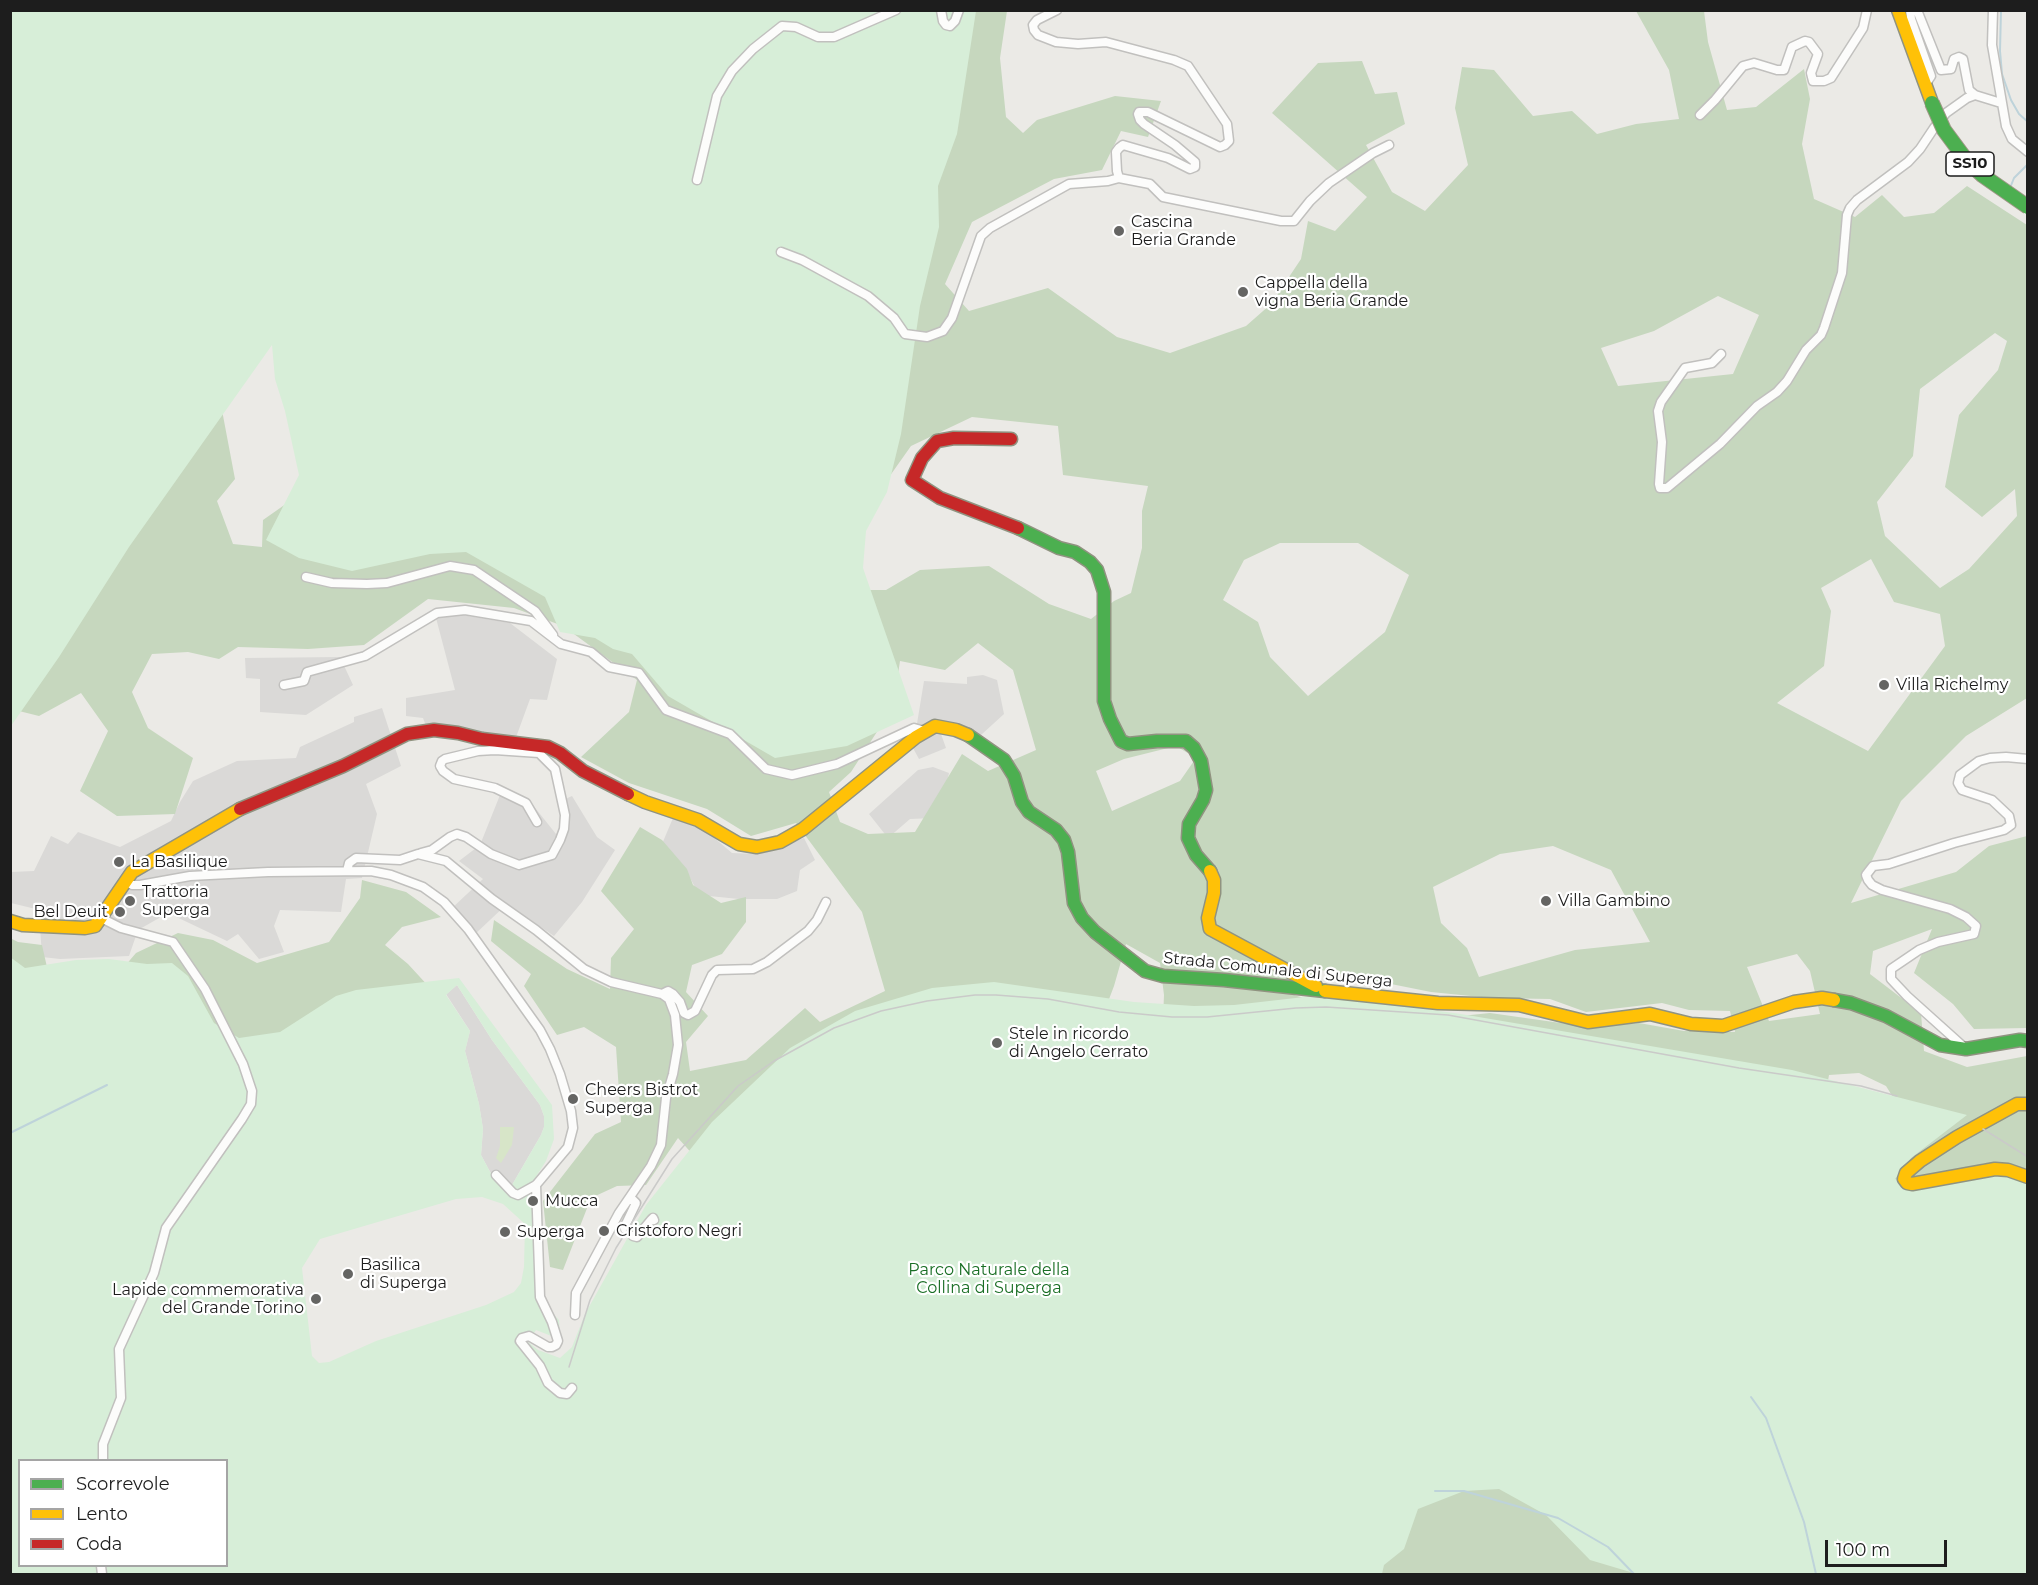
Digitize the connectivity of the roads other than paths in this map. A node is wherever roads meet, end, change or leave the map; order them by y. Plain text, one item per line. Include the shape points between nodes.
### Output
1 (896, 10) edge
2 (941, 10) edge
3 (959, 10) edge
4 (1057, 10) edge
5 (1867, 10) edge
6 (1898, 10) edge
7 (1910, 10) edge
8 (1917, 10) edge
9 (1993, 10) edge
10 (1925, 85) junction
11 (1975, 95) junction
12 (2001, 103) junction
13 (1700, 115) dead end
14 (1389, 146) dead end
15 (2028, 152) edge
16 (1119, 178) junction
17 (697, 180) dead end
18 (2028, 207) edge
19 (781, 252) dead end
20 (1721, 354) dead end
21 (1011, 439) dead end
22 (306, 577) dead end
23 (561, 644) junction
24 (284, 685) dead end
25 (925, 731) junction
26 (538, 749) junction
27 (2028, 759) edge
28 (537, 822) dead end
29 (418, 854) junction
30 (347, 871) junction
31 (126, 881) junction
32 (826, 902) dead end
33 (102, 918) junction
34 (10, 921) edge
35 (1328, 991) junction
36 (662, 994) junction
37 (2028, 1041) edge
38 (1966, 1049) junction
39 (2028, 1104) edge
40 (496, 1175) dead end
41 (2028, 1177) edge
42 (536, 1185) junction
43 (628, 1200) junction
44 (654, 1220) dead end
45 (625, 1229) dead end
46 (633, 1236) dead end
47 (575, 1315) dead end
48 (572, 1388) dead end
49 (103, 1459) edge

1 - 17 street via 834,37 818,37 796,27 782,27 753,49 732,71 717,96
2 - 3 street via 943,21 950,26
4 - 16 street via 1037,20 1033,26 1038,35 1056,42 1106,42 1188,66 1227,124 1229,141 1220,147 1148,112 1139,112 1144,124 1182,151 1195,162 1195,167 1190,169 1124,145 1116,152
5 - 13 street via 1863,28 1832,78 1813,81 1811,73 1818,54 1805,41 1792,47 1784,70 1754,63 1743,66
6 - 10 street, SS10
7 - 10 street via 1931,76
8 - 11 street via 1938,67 1948,70 1954,59 1963,59 1969,90
9 - 12 street via 1992,45
10 - 18 street, SS10, bridge via 1944,130 1967,161
11 - 12 street
11 - 20 street via 1947,113 1908,162 1850,208 1840,279 1824,328 1788,381 1720,444 1667,488 1660,488 1661,402 1685,368 1712,363
12 - 15 street via 2012,139
14 - 16 street via 1329,183 1294,221 1163,197 1150,184
16 - 19 street via 1069,184 981,236 952,318 943,331 927,337 905,334 878,302
21 - 35 street via 937,441 922,458 912,480 940,498 1075,552 1097,570 1104,592 1104,701 1121,741 1186,741 1201,761 1206,790 1189,824 1188,838 1214,880 1210,929
22 - 23 street via 332,583 377,583 450,566 474,570 535,611
23 - 24 street via 531,621 465,610 437,613 365,656 307,672 304,681
23 - 25 street via 591,652 609,667 639,673 666,710 730,734 766,769 792,775 837,764 914,728
25 - 26 street via 803,829 780,842 757,848 739,844 682,813 645,802 592,776 548,747
25 - 35 street, Strada Comunale di Superga via 935,726 956,730 1004,760 1029,812 1064,840 1074,903 1082,918 1145,971 1163,976
26 - 28 street via 478,751 445,759 440,766 454,780 495,789 526,803
26 - 29 street via 555,769 565,815 564,829 552,855 519,865 457,834
26 - 31 street via 434,730 407,734 343,766 247,805 132,872
27 - 38 street via 1990,758 1960,775 1958,783 1962,790 1992,800 2009,816 2011,825 1873,866 1866,875 1872,885 1882,890 1950,909 1976,926 1974,934 1928,946 1891,969 1891,979 1906,996
29 - 30 street via 400,860 356,858
29 - 36 street via 446,861 584,969 611,982
30 - 31 street via 190,876 140,885
30 - 42 street via 391,875 423,886 444,902 540,1030 560,1074 573,1128 568,1147
31 - 33 street
32 - 36 street via 818,921 767,962 753,969 717,970 695,1011 688,1015 673,994
33 - 34 street via 95,927 85,928
33 - 49 street via 121,928 173,942 205,989 243,1064 252,1091 251,1104 242,1119 166,1228 154,1273 119,1349 121,1398 103,1444
35 - 38 street, Strada Comunale di Superga via 1438,1003 1519,1005 1588,1022 1650,1014 1714,1026 1794,1002 1829,999 1886,1016 1940,1045
36 - 43 street via 669,999 675,1015 678,1046 666,1098 662,1145
37 - 38 street, Strada Comunale di Superga
39 - 41 street via 2017,1104 1957,1137 1920,1161 1904,1179 1912,1184 1995,1169
40 - 42 street via 513,1193 523,1193
42 - 48 street via 540,1297 558,1341 552,1347 529,1336 520,1341 548,1383 560,1393 567,1394
43 - 45 street via 636,1203
43 - 47 street via 576,1293
44 - 46 street via 637,1237

